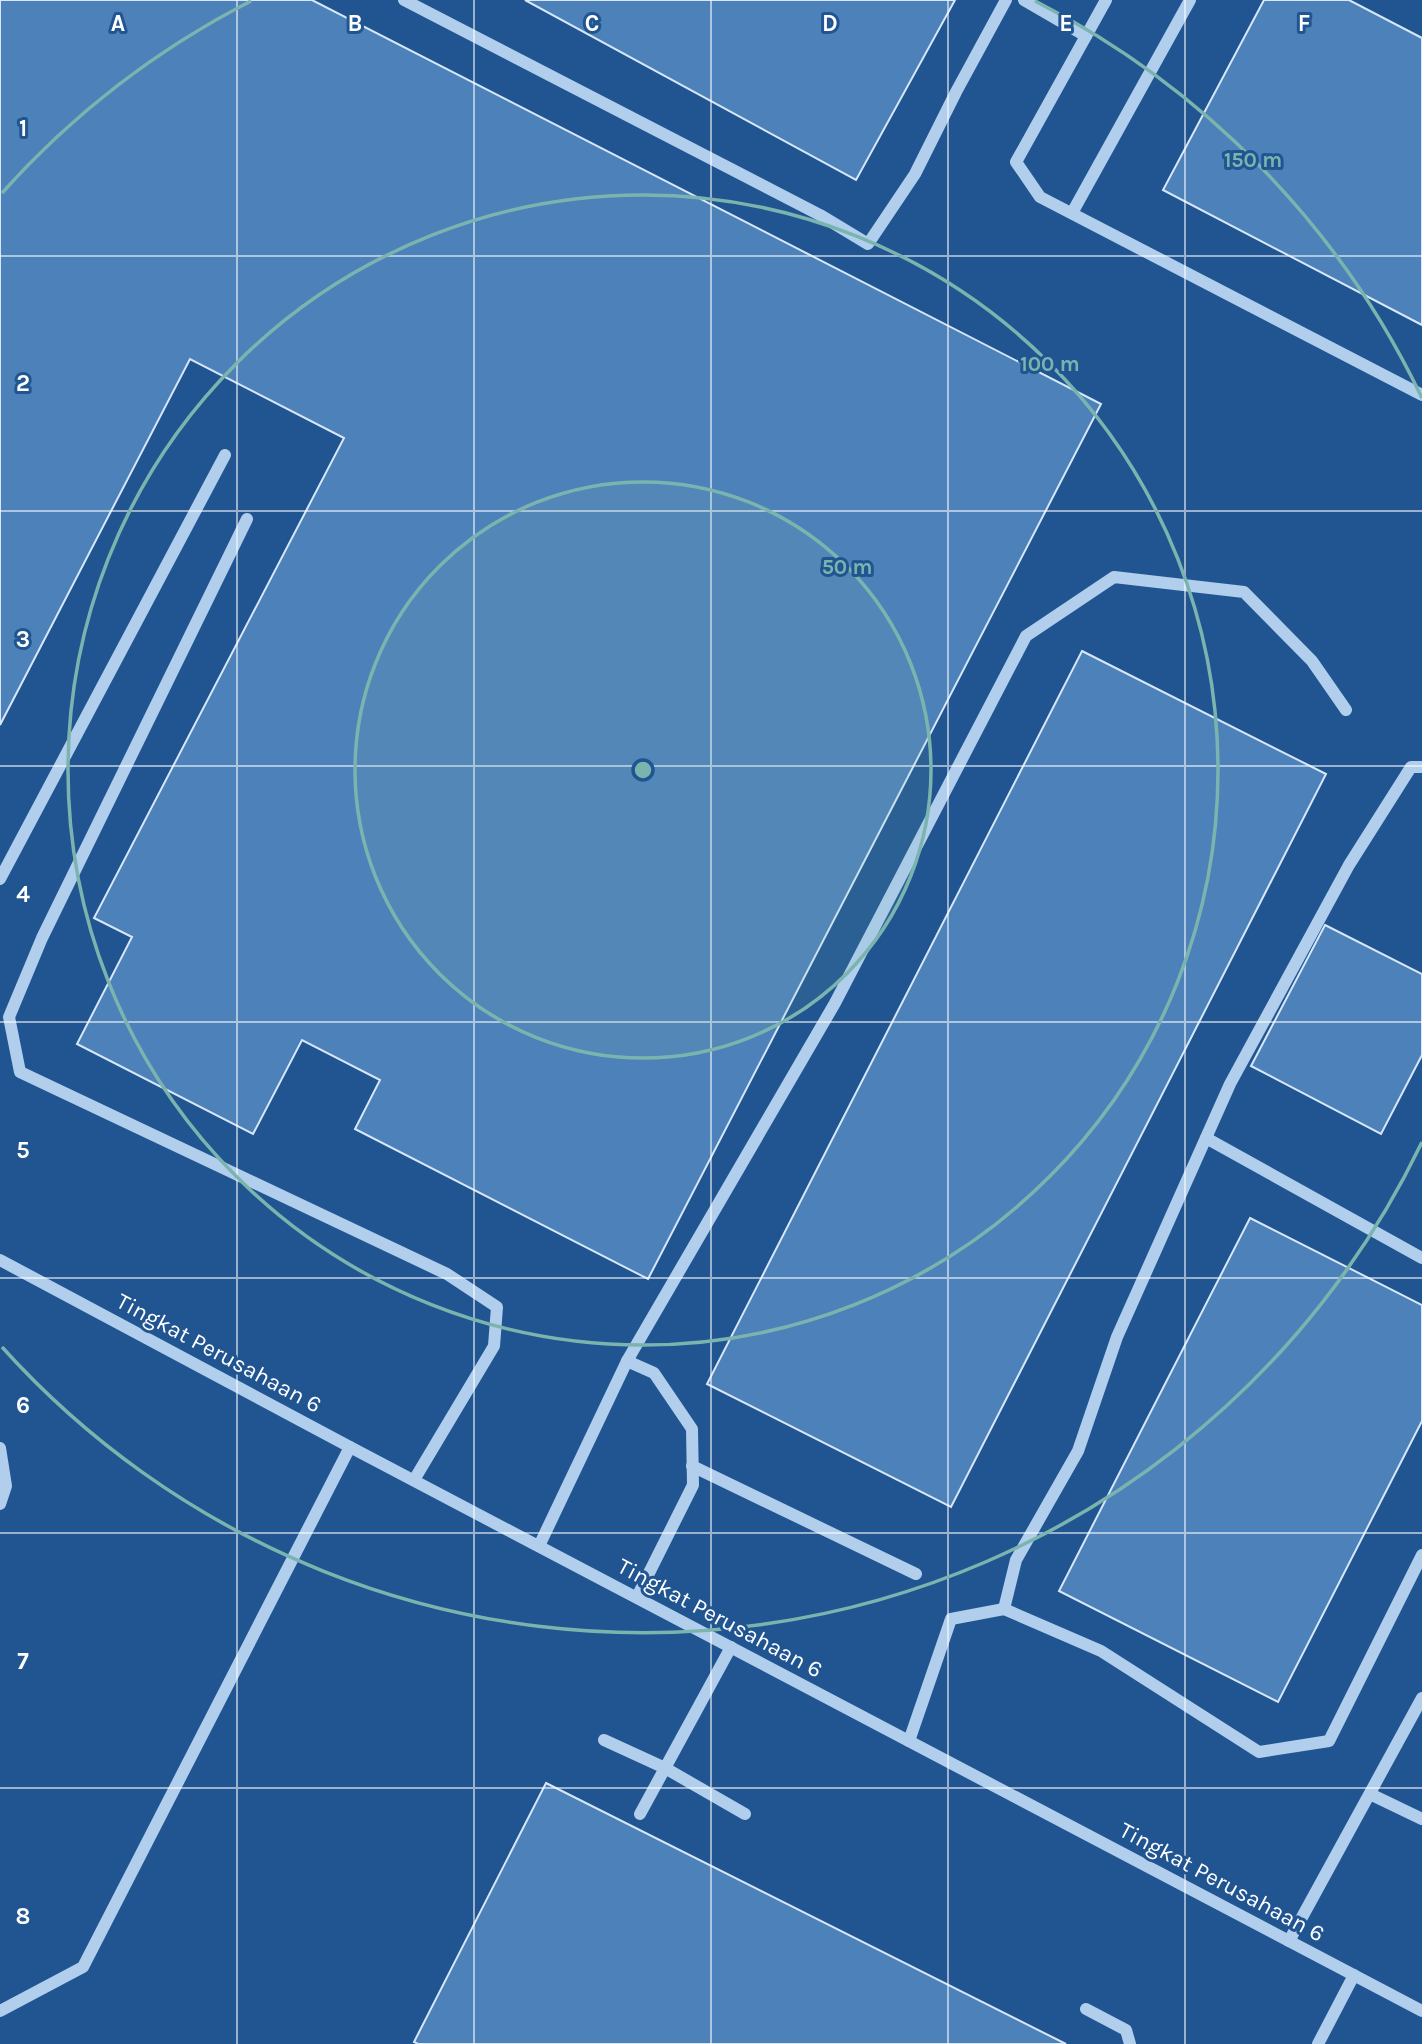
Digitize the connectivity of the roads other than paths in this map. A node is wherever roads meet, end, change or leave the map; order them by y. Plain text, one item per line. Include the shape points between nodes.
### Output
1 (404, 0) edge
2 (1006, 0) edge
3 (1024, 0) edge
4 (1106, 0) edge
5 (1190, 0) edge
6 (1086, 36) junction
7 (1072, 213) junction
8 (1422, 395) edge
9 (225, 455) dead end
10 (247, 519) dead end
11 (1346, 710) dead end
12 (1422, 767) edge
13 (0, 880) edge
14 (1206, 1138) junction
15 (1422, 1258) edge
16 (0, 1260) edge
17 (627, 1361) junction
18 (350, 1447) junction
19 (0, 1448) edge
20 (692, 1466) junction
21 (414, 1480) junction
22 (0, 1504) edge
23 (539, 1546) junction
24 (1422, 1555) edge
25 (916, 1574) dead end
26 (637, 1597) junction
27 (1004, 1609) junction
28 (730, 1647) junction
29 (1422, 1698) edge
30 (1417, 1718) edge
31 (604, 1740) dead end
32 (909, 1741) junction
33 (665, 1768) junction
34 (1370, 1794) junction
35 (640, 1814) dead end
36 (745, 1814) dead end
37 (1422, 1819) edge
38 (1289, 1941) junction
39 (1354, 1975) junction
40 (1086, 2009) dead end
41 (0, 2011) edge
42 (1422, 2011) edge
43 (1130, 2044) edge
44 (1318, 2044) edge

1 - 2 street via 820,215 867,244 915,174
3 - 6 street
4 - 6 street
5 - 7 street
6 - 7 street via 1016,162 1040,197
7 - 8 street
9 - 13 street
10 - 21 street via 42,938 9,1017 20,1072 447,1274 497,1307 494,1346
11 - 17 street via 1312,661 1244,592 1114,577 1026,636 835,1003
12 - 14 street via 1411,767 1349,865 1230,1084
14 - 15 street
14 - 27 street via 1117,1337 1078,1451 1016,1560
16 - 18 street, Tingkat Perusahaan 6
17 - 20 street via 654,1373 692,1429
17 - 23 street
18 - 21 street, Tingkat Perusahaan 6
18 - 41 street via 83,1968
19 - 22 street via 6,1486
20 - 25 street
20 - 26 street via 693,1485
21 - 23 street, Tingkat Perusahaan 6
23 - 26 street, Tingkat Perusahaan 6
24 - 27 street via 1329,1741 1259,1752 1101,1651
26 - 28 street, Tingkat Perusahaan 6
27 - 32 street via 951,1619
28 - 32 street, Tingkat Perusahaan 6
28 - 33 street
29 - 30 street
30 - 34 street
31 - 33 street
32 - 38 street, Tingkat Perusahaan 6
33 - 35 street
33 - 36 street
34 - 37 street
34 - 38 street
38 - 39 street, Tingkat Perusahaan 6
39 - 42 street, Tingkat Perusahaan 6
39 - 44 street
40 - 43 street via 1126,2030

